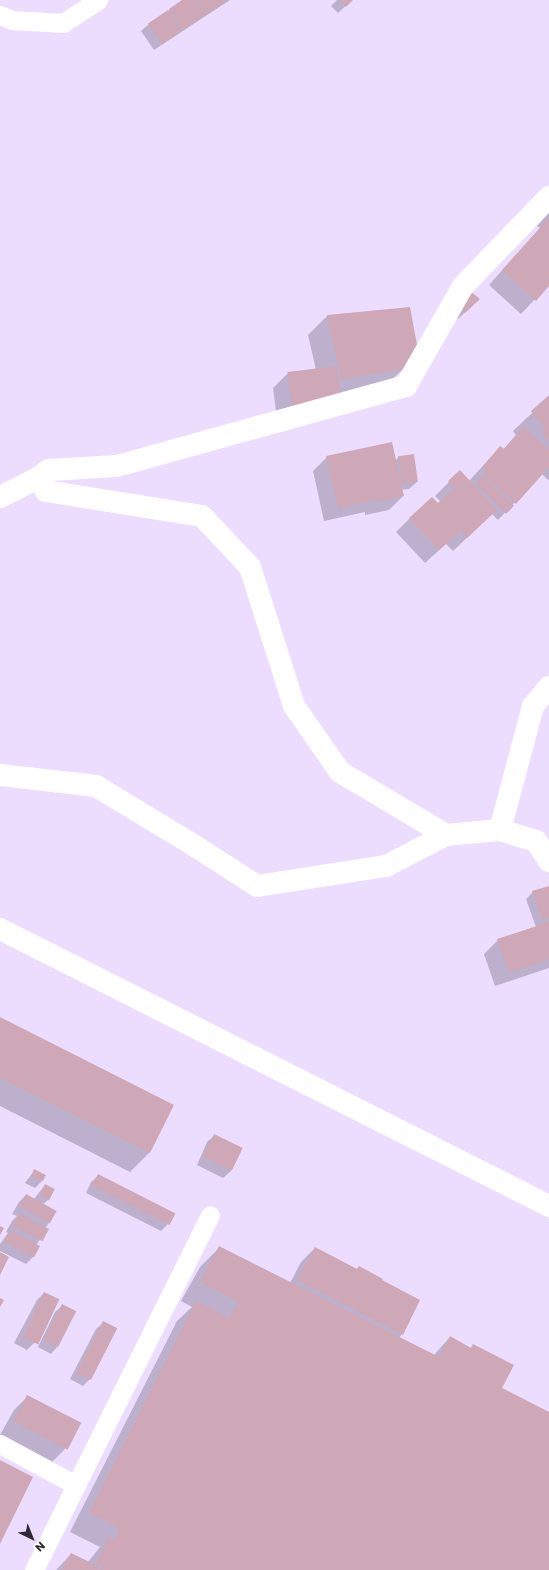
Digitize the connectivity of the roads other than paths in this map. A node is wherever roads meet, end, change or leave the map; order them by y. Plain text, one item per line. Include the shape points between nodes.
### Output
1 (98, 0) edge
2 (0, 15) edge
3 (549, 197) edge
4 (38, 478) junction
5 (0, 497) edge
6 (549, 688) edge
7 (0, 775) edge
8 (500, 830) junction
9 (446, 835) junction
10 (549, 861) edge
11 (0, 929) edge
12 (549, 1206) edge
13 (210, 1215) dead end
14 (0, 1444) edge
15 (76, 1485) junction
16 (34, 1570) edge

1 - 2 lane via 63,23 12,20
3 - 4 street via 463,286 406,386 117,466 49,470
4 - 5 street
4 - 9 street via 46,491 202,516 250,567 294,706 340,772
6 - 8 street via 533,706
7 - 9 street via 96,786 257,886 386,866
8 - 9 street
8 - 10 street via 536,842
11 - 12 street
13 - 15 lane
14 - 15 lane
15 - 16 lane

